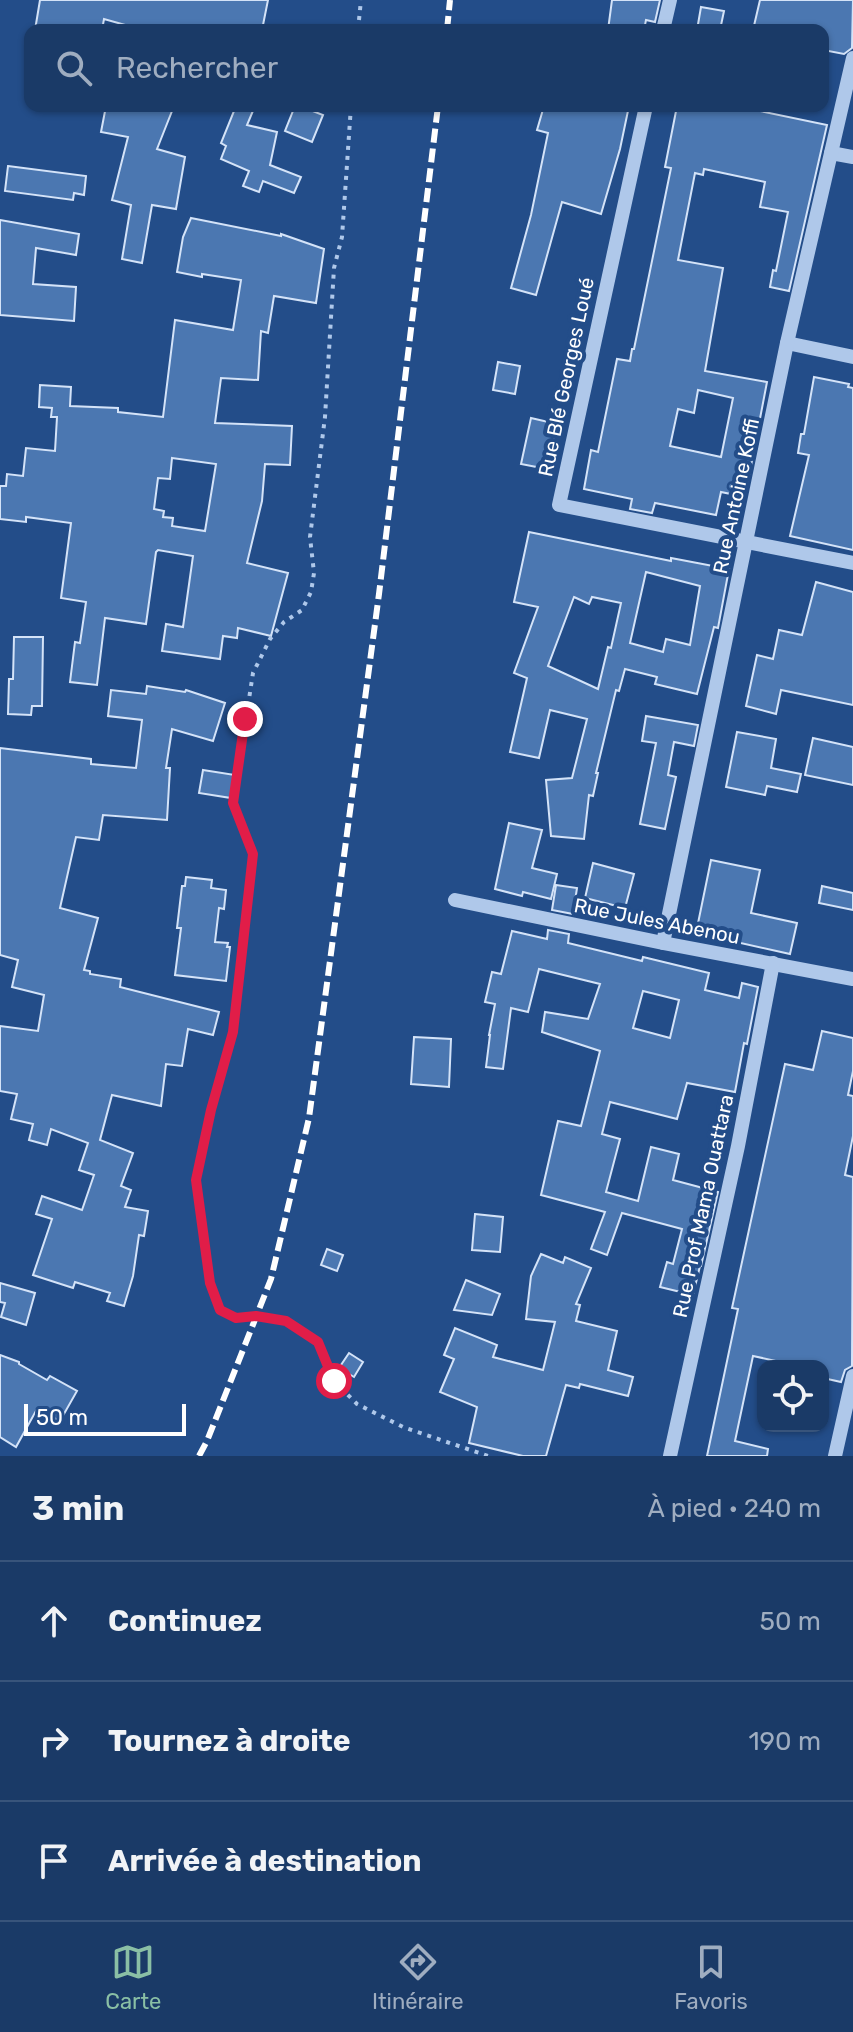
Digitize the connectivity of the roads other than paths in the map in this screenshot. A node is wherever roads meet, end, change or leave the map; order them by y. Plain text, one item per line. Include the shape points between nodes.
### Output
1 (670, 0) edge
2 (664, 24) edge
3 (853, 58) edge
4 (645, 112) edge
5 (831, 153) junction
6 (853, 157) edge
7 (787, 343) junction
8 (853, 357) edge
9 (747, 541) junction
10 (853, 563) edge
11 (455, 900) dead end
12 (663, 943) junction
13 (773, 963) junction
14 (853, 979) edge
15 (853, 1376) edge
16 (670, 1456) edge
17 (835, 1456) edge

1 - 2 street
3 - 5 street, Rue Antoine Koffi
4 - 9 street, Rue Blé Georges Loué via 559,505
5 - 6 street
5 - 7 street, Rue Antoine Koffi
7 - 8 street
7 - 9 street, Rue Antoine Koffi
9 - 10 street, Rue Blé Georges Loué
9 - 12 street, Rue Antoine Koffi
11 - 12 street, Rue Jules Abenou
12 - 13 street, Rue Jules Abenou
13 - 14 street, Rue Jules Abenou
13 - 16 street, Rue Prof Mama Ouattara
15 - 17 street

